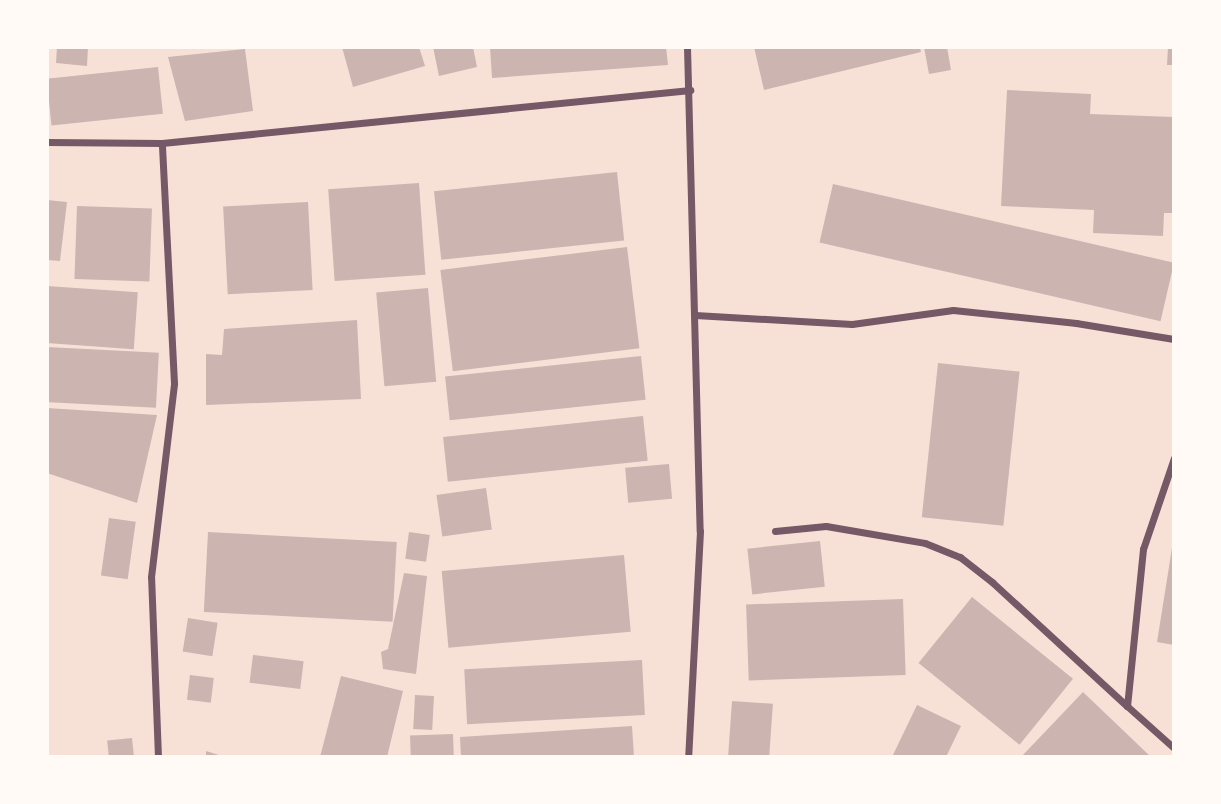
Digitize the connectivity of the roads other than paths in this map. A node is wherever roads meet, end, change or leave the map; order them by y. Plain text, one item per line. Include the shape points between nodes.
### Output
1 (687, 47) edge
2 (690, 90) junction
3 (47, 142) edge
4 (162, 143) junction
5 (695, 316) junction
6 (1174, 339) edge
7 (1174, 458) edge
8 (775, 531) dead end
9 (1127, 706) junction
10 (1174, 748) edge
11 (158, 757) edge
12 (688, 757) edge

1 - 2 street
2 - 4 street
2 - 5 street
3 - 4 street
4 - 11 street via 174,383 151,577
5 - 6 street via 852,324 953,310
5 - 12 street via 700,531
7 - 9 street via 1143,549
8 - 9 street via 826,526 925,543 960,557
9 - 10 street

